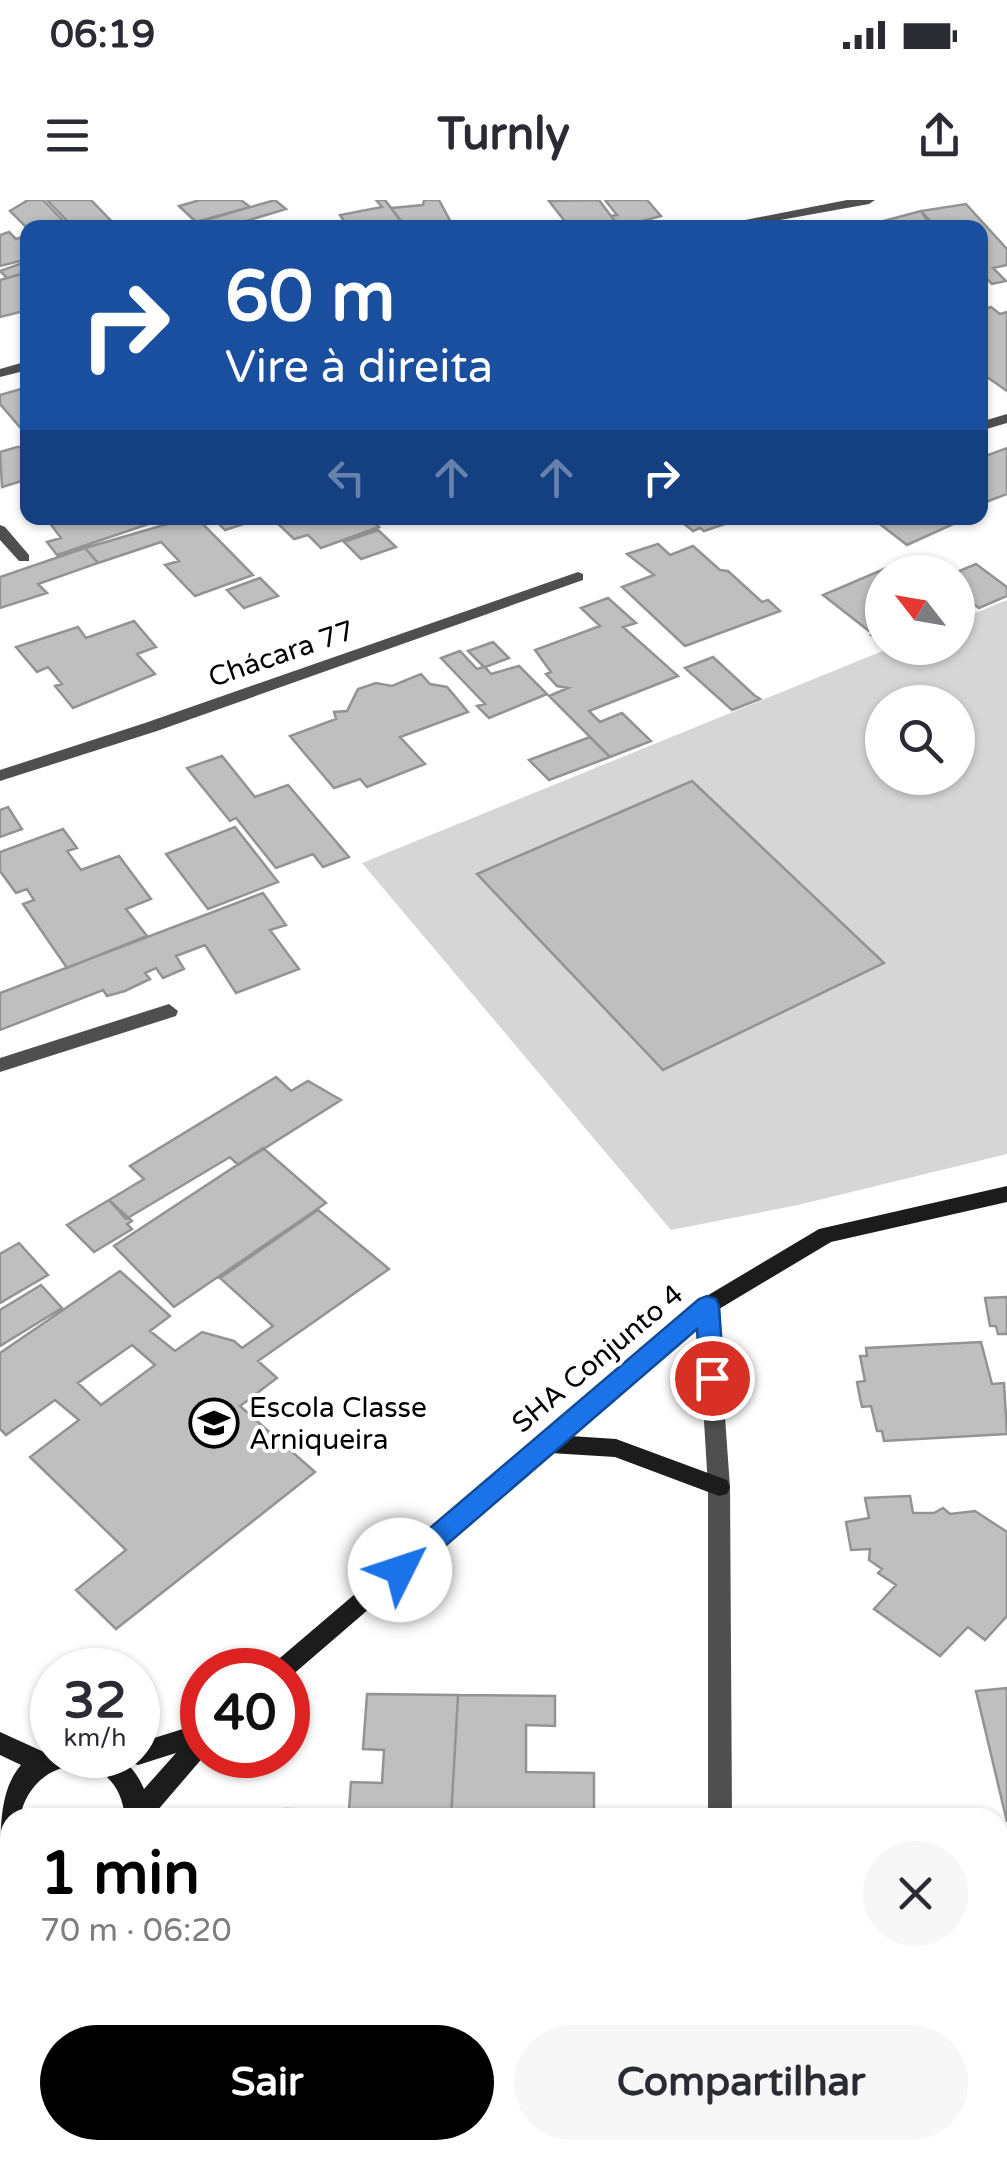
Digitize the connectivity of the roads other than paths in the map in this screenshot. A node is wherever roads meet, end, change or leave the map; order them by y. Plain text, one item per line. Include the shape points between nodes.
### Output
1 (868, 200) edge
2 (757, 220) edge
3 (0, 530) edge
4 (24, 558) dead end
5 (578, 578) dead end
6 (0, 776) edge
7 (169, 1011) dead end
8 (0, 1065) edge
9 (1007, 1194) edge
10 (707, 1306) junction
11 (546, 1444) junction
12 (719, 1487) junction
13 (308, 1648) edge
14 (0, 1743) edge
15 (30, 1757) edge
16 (180, 1765) edge
17 (30, 1774) edge
18 (131, 1778) edge
19 (4, 1808) edge
20 (136, 1808) edge
21 (144, 1808) edge
22 (720, 1808) edge

1 - 2 street
3 - 4 street
5 - 6 street, Chácara 77
7 - 8 street
9 - 10 street, SHA Conjunto 4 via 826,1235
10 - 11 street, SHA Conjunto 4
10 - 12 street
11 - 12 street via 616,1448
11 - 13 street, SHA Conjunto 4
12 - 22 street
14 - 15 street
16 - 21 street
17 - 19 street
18 - 20 street

